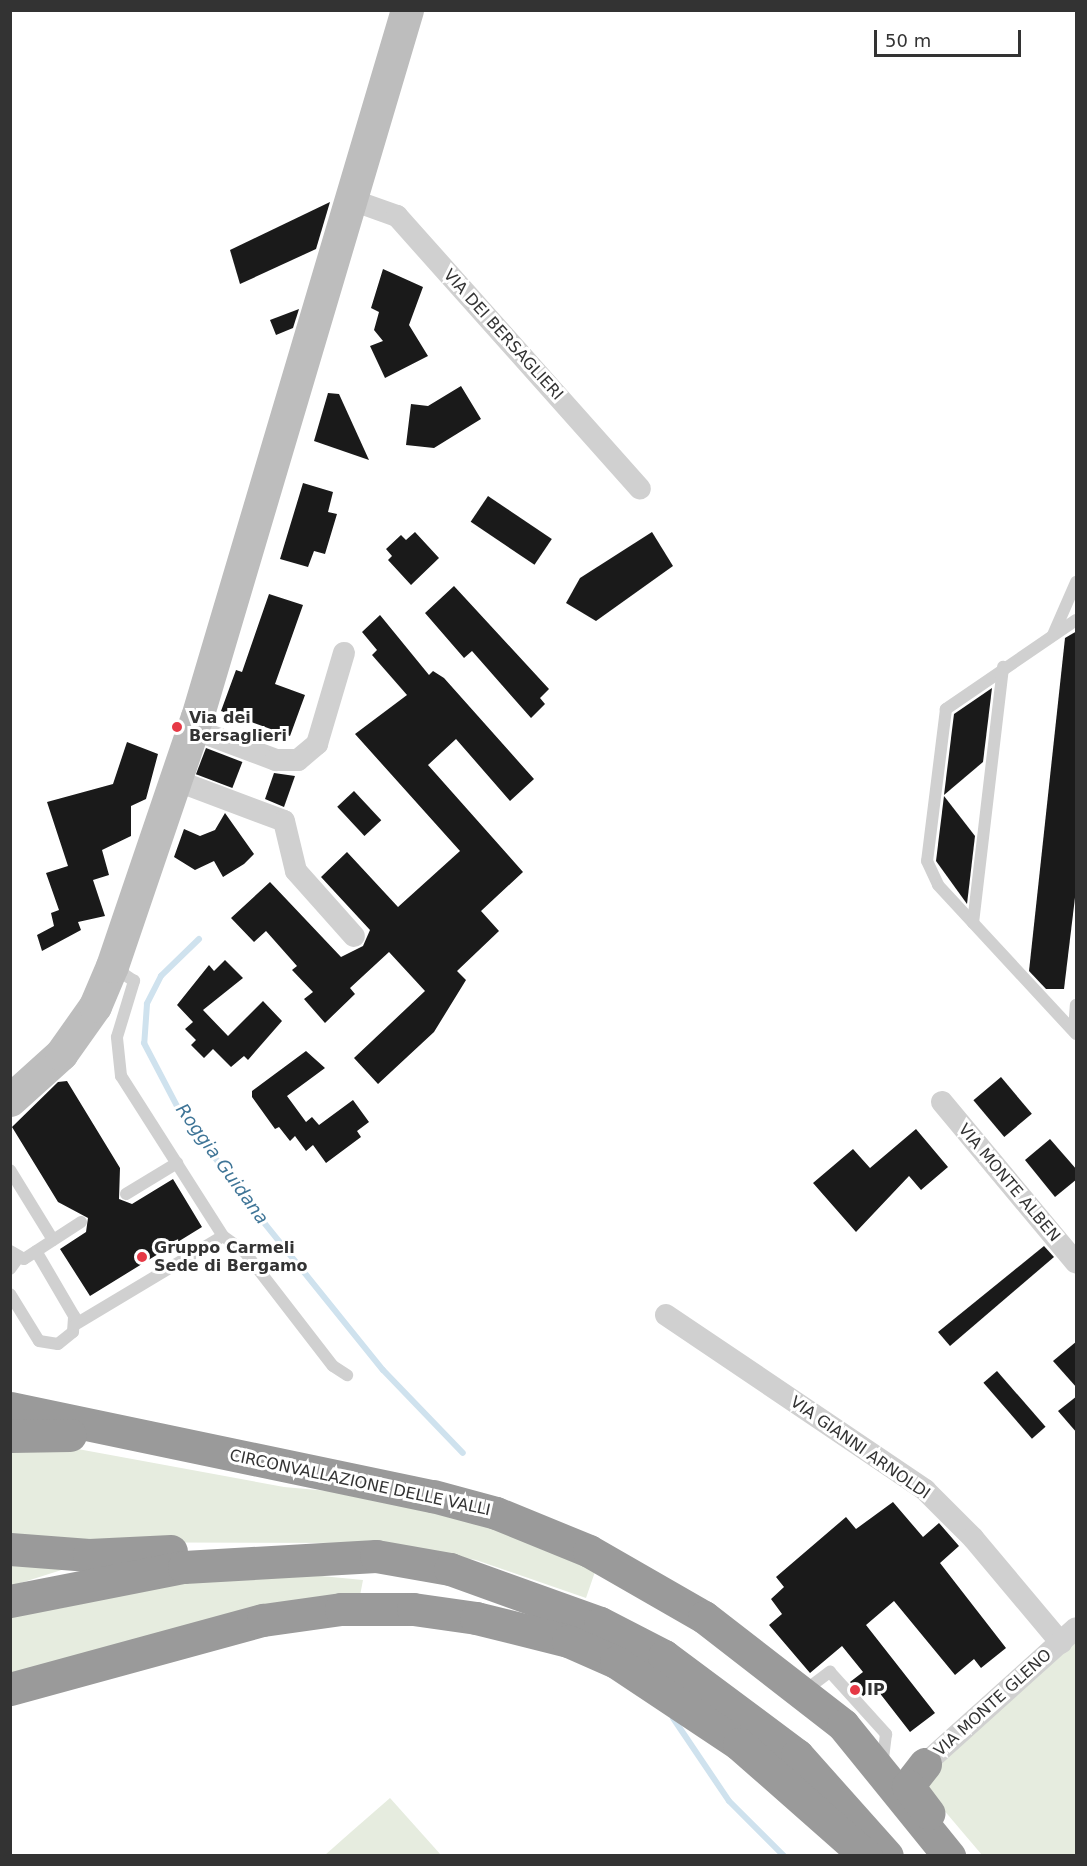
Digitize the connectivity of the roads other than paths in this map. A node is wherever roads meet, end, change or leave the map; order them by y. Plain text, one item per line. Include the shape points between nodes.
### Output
1 (407, 10) edge
2 (352, 200) junction
3 (640, 489) dead end
4 (1077, 582) edge
5 (1077, 620) edge
6 (1053, 635) junction
7 (344, 653) dead end
8 (1003, 667) junction
9 (193, 729) junction
10 (175, 780) junction
11 (973, 923) junction
12 (354, 936) dead end
13 (112, 966) junction
14 (1077, 1005) edge
15 (1075, 1033) edge
16 (10, 1100) edge
17 (942, 1102) dead end
18 (177, 1163) junction
19 (10, 1170) edge
20 (15, 1186) edge
21 (126, 1194) dead end
22 (81, 1222) dead end
23 (224, 1236) junction
24 (53, 1240) junction
25 (36, 1251) junction
26 (14, 1255) edge
27 (1077, 1263) edge
28 (10, 1269) edge
29 (10, 1293) edge
30 (666, 1315) dead end
31 (76, 1324) junction
32 (347, 1375) dead end
33 (13, 1415) edge
34 (10, 1549) edge
35 (376, 1556) junction
36 (10, 1601) edge
37 (1064, 1635) edge
38 (10, 1689) edge
39 (657, 1690) junction
40 (10, 1709) edge
41 (925, 1764) joint
42 (866, 1856) edge
43 (887, 1856) edge
44 (949, 1856) edge
45 (964, 1856) edge

1 - 2 street
2 - 3 street, VIA DEI BERSAGLIERI via 397,216
2 - 9 street
4 - 6 lane
5 - 6 lane
6 - 8 lane
7 - 9 street via 317,744 298,760 276,760
8 - 11 lane
8 - 11 lane via 946,709 928,850 927,861 938,885
9 - 10 street
10 - 12 street via 284,821 296,871
10 - 13 street
11 - 15 lane
13 - 16 street via 95,1006 61,1054
13 - 18 lane via 134,981 117,1037 121,1076
14 - 15 lane
17 - 27 street, VIA MONTE ALBEN
18 - 21 lane
18 - 23 lane
19 - 20 lane
20 - 24 lane
22 - 24 lane
23 - 31 lane
23 - 32 lane via 244,1251 333,1366
24 - 25 lane
25 - 26 lane
25 - 31 lane
26 - 28 lane
29 - 31 lane via 39,1341 58,1344
30 - 37 street, VIA GIANNI ARNOLDI via 925,1490
33 - 44 highway, CIRCONVALLAZIONE DELLE VALLI via 433,1496 544,1530 704,1617 803,1692 843,1725
34 - 35 highway via 89,1555 280,1544
35 - 36 highway via 184,1567
35 - 43 highway via 450,1569 522,1593 664,1656 797,1755
37 - 41 street, VIA MONTE GLENO
38 - 39 highway via 263,1620 341,1609 413,1609 568,1641 616,1662
39 - 40 highway via 564,1649 471,1626 388,1619 266,1631
39 - 42 highway via 739,1744
41 - 45 highway via 910,1779 911,1791

